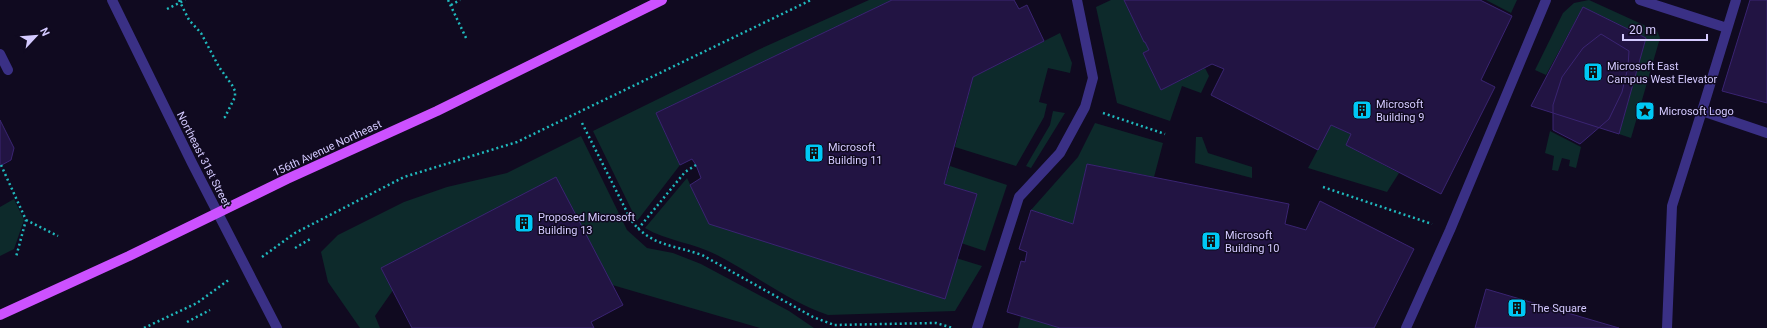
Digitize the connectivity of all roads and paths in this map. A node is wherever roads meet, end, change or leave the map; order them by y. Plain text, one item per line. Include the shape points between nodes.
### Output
1 (112, 0) edge
2 (186, 0) edge
3 (448, 0) edge
4 (460, 0) edge
5 (662, 0) edge
6 (811, 0) edge
7 (1077, 0) edge
8 (1546, 0) edge
9 (1640, 0) edge
10 (1736, 0) edge
11 (179, 1) edge
12 (450, 5) junction
13 (167, 9) dead end
14 (1727, 28) junction
15 (467, 40) dead end
16 (0, 54) edge
17 (8, 70) dead end
18 (1702, 111) junction
19 (1117, 118) dead end
20 (222, 119) dead end
21 (582, 123) dead end
22 (1767, 133) edge
23 (1165, 134) dead end
24 (1, 165) dead end
25 (696, 165) dead end
26 (1323, 187) dead end
27 (218, 213) junction
28 (26, 220) junction
29 (638, 229) junction
30 (1450, 230) junction
31 (295, 233) dead end
32 (58, 236) dead end
33 (312, 238) dead end
34 (295, 248) dead end
35 (16, 257) dead end
36 (197, 303) dead end
37 (210, 310) dead end
38 (0, 315) edge
39 (187, 322) dead end
40 (144, 328) edge
41 (277, 328) edge
42 (953, 328) edge
43 (977, 328) edge
44 (1406, 328) edge
45 (1667, 328) edge

1 - 27 street, Northeast 31st Street
2 - 11 path
3 - 12 path
4 - 12 path
5 - 27 main road, 156th Avenue Northeast via 437,111
6 - 31 path via 517,142 404,177
7 - 43 street via 1093,78 1085,107 1060,153 1019,197
8 - 30 street
9 - 14 street
10 - 14 street
11 - 13 path
11 - 20 path via 235,91 235,97
12 - 15 path
14 - 18 street
16 - 17 street
18 - 22 street
18 - 45 street via 1672,206
19 - 23 path
21 - 29 path
24 - 28 path
25 - 29 path via 685,172
26 - 30 path
27 - 38 main road, 156th Avenue Northeast
27 - 41 street, Northeast 31st Street
28 - 32 path
28 - 35 path
29 - 42 path via 656,242 702,255 812,317 834,325 936,323
30 - 44 street
33 - 34 path
36 - 40 path
37 - 39 path

